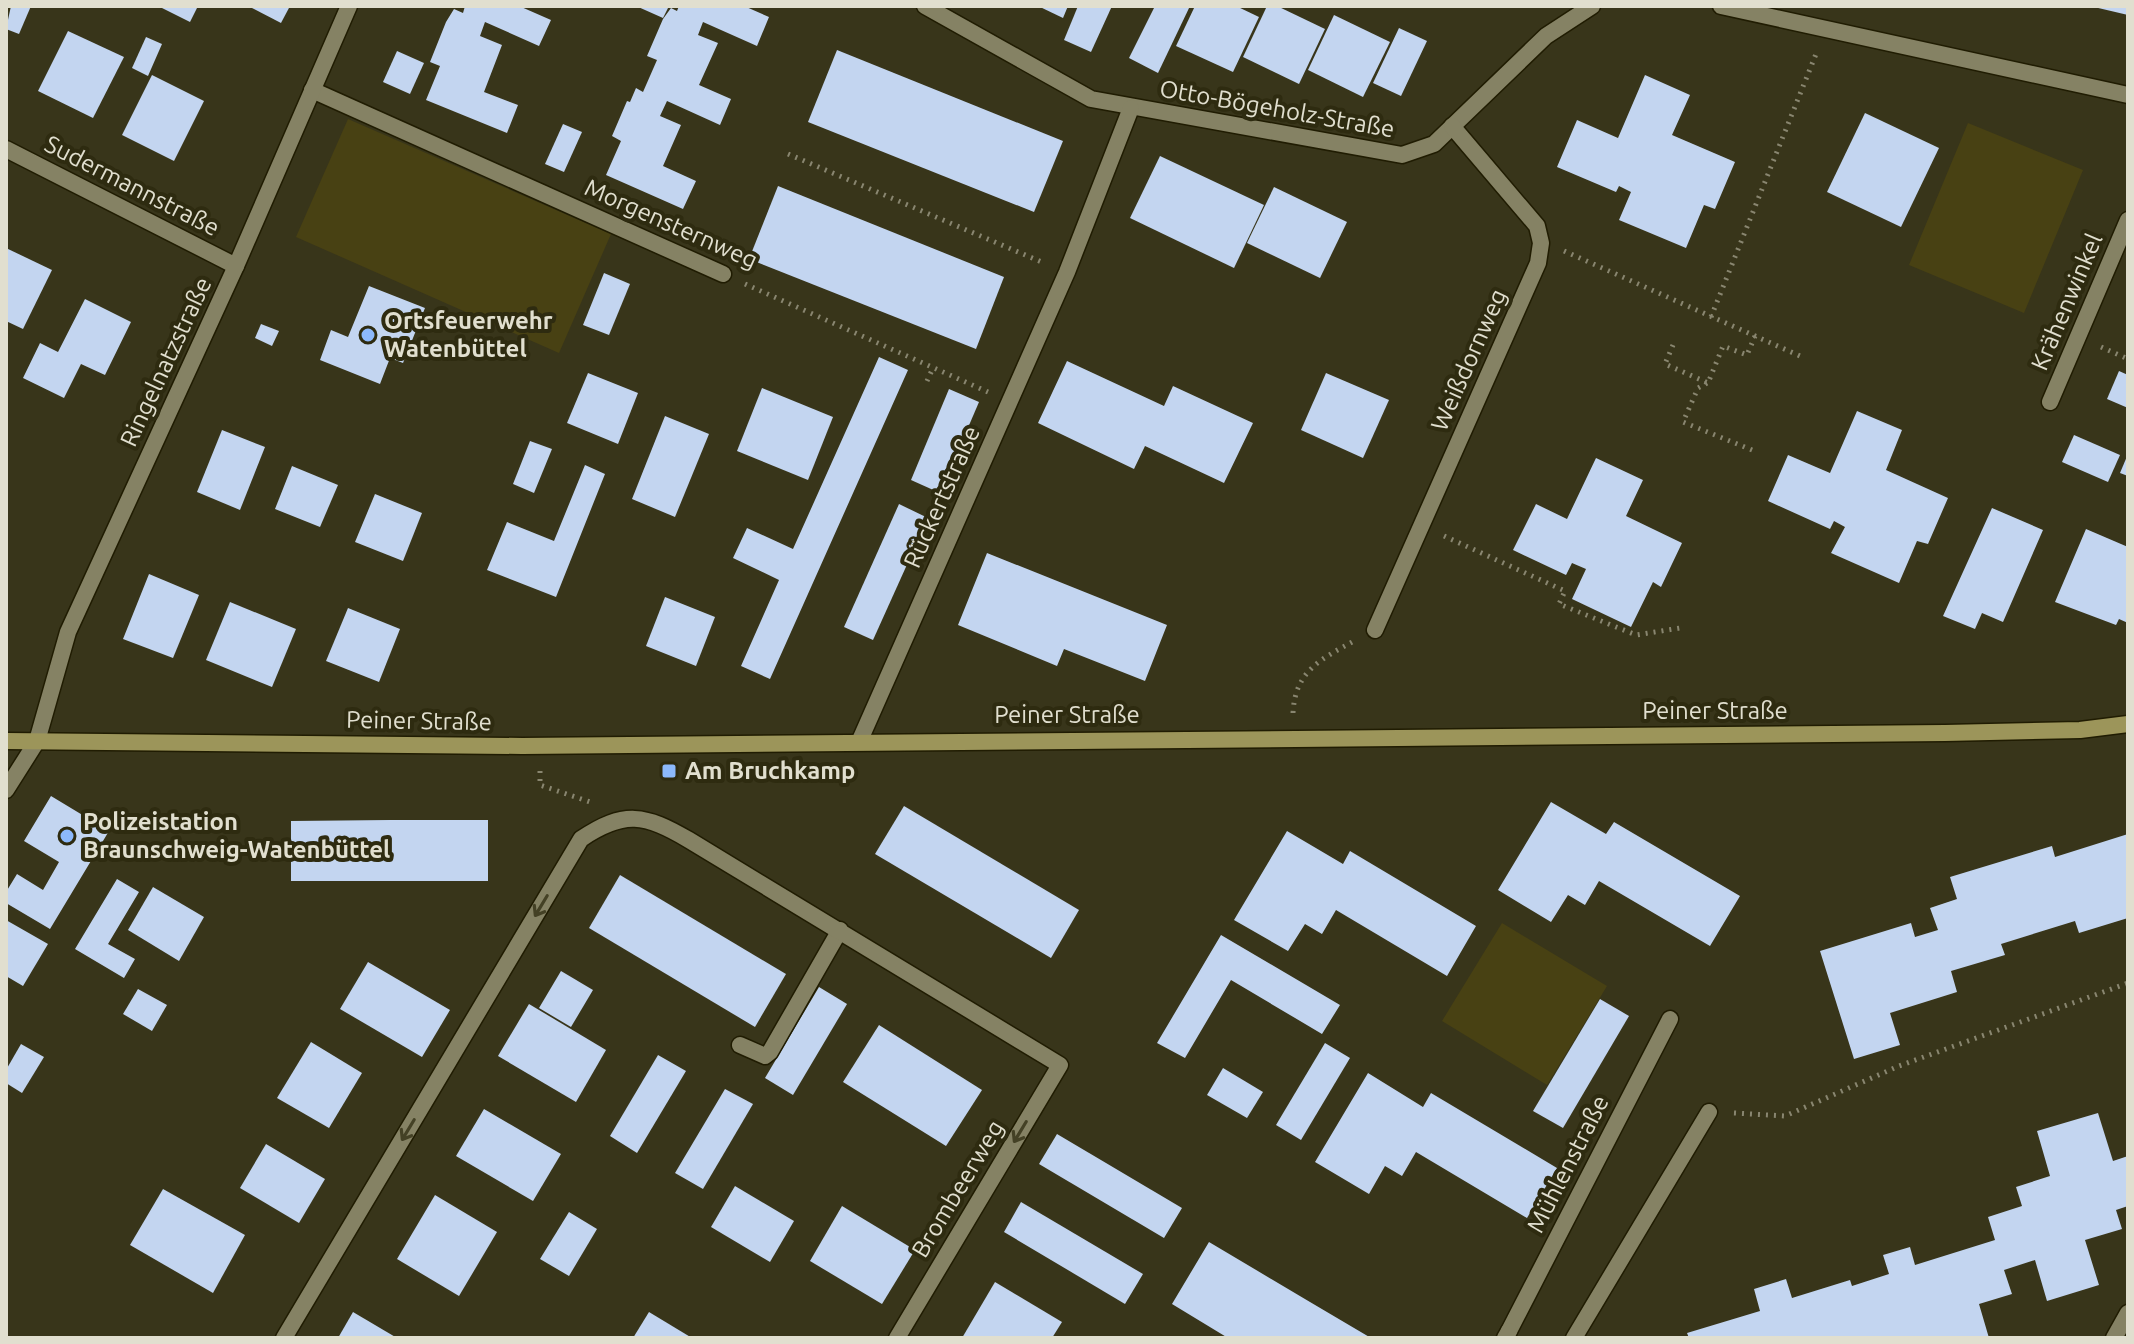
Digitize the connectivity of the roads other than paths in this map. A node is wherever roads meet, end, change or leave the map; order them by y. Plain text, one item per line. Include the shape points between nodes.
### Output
1 (349, 6) edge
2 (925, 6) edge
3 (1592, 6) edge
4 (1721, 6) edge
5 (312, 90) junction
6 (2128, 95) edge
7 (1131, 108) junction
8 (1452, 126) junction
9 (6, 149) edge
10 (2128, 220) edge
11 (236, 266) junction
12 (723, 274) road end
13 (2050, 402) dead end
14 (1375, 630) road end
15 (2128, 724) edge
16 (860, 740) junction
17 (6, 741) edge
18 (37, 741) junction
19 (6, 790) edge
20 (840, 930) junction
21 (1670, 1019) dead end
22 (740, 1045) dead end
23 (1709, 1112) road end
24 (2128, 1313) edge
25 (1507, 1335) edge
26 (284, 1338) edge
27 (897, 1338) edge
28 (1574, 1338) edge
29 (2114, 1338) edge

1 - 5 street, Ringelnatzstraße
2 - 7 street, Otto-Bögeholz-Straße via 1091,99
3 - 8 street, Otto-Bögeholz-Straße via 1546,36
4 - 6 street
5 - 11 street, Ringelnatzstraße
5 - 12 street, Morgensternweg
7 - 8 street, Otto-Bögeholz-Straße via 1402,155 1434,144
7 - 16 street, Rückertstraße via 1067,272
8 - 14 street, Weißdornweg via 1537,226 1538,263
9 - 11 street, Sudermannstraße
10 - 13 street, Krähenwinkel
11 - 18 street, Ringelnatzstraße via 68,632
15 - 16 main road, Peiner Straße via 1945,733
16 - 18 main road, Peiner Straße via 540,746
17 - 18 main road, Peiner Straße
18 - 19 street, Ringelnatzstraße
20 - 22 street via 770,1052 765,1056
20 -> 26 street via 659,822 636,817 605,823 581,839
20 -> 27 street, Brombeerweg via 1060,1065
21 - 25 street, Mühlenstraße
23 - 28 street
24 - 29 street

